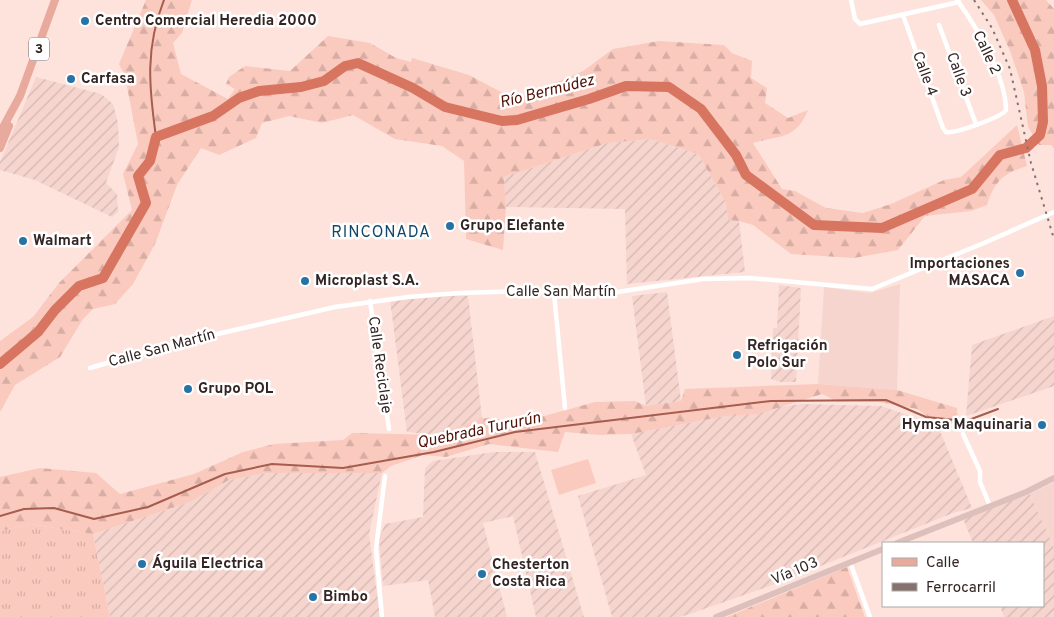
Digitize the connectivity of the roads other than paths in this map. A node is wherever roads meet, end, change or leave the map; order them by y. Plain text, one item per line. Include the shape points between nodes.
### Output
1 (55, 0) edge
2 (851, 0) edge
3 (958, 1) edge
4 (902, 15) junction
5 (939, 25) dead end
6 (20, 96) junction
7 (976, 124) junction
8 (0, 134) edge
9 (0, 148) edge
10 (1054, 212) edge
11 (554, 293) junction
12 (370, 301) junction
13 (90, 368) dead end
14 (565, 408) dead end
15 (389, 429) dead end
16 (963, 434) dead end
17 (384, 476) dead end
18 (1054, 478) edge
19 (990, 506) junction
20 (900, 542) edge
21 (882, 549) edge
22 (850, 562) junction
23 (724, 616) edge
24 (382, 617) edge
25 (716, 617) edge
26 (870, 617) edge

1 - 6 main road, 3
2 - 4 street via 855,19 860,24
3 - 4 street
3 - 7 street, Calle 2 via 988,51 1006,110 1000,116
4 - 7 street, Calle 4 via 943,128 946,132 955,132
5 - 7 street, Calle 3
6 - 8 main road, 3
6 - 9 main road
10 - 11 street, Calle San Martín via 872,289 750,278 703,279 604,294
11 - 12 street, Calle San Martín via 458,293
11 - 14 street
12 - 13 street, Calle San Martín via 165,346
12 - 15 street, Calle Reciclaje
16 - 19 street via 980,471 980,482
17 - 24 street via 376,549
18 - 19 main road
19 - 20 main road
21 - 22 main road, Vía 103
22 - 23 main road, Vía 103
22 - 26 street
23 - 25 main road, Vía 103

